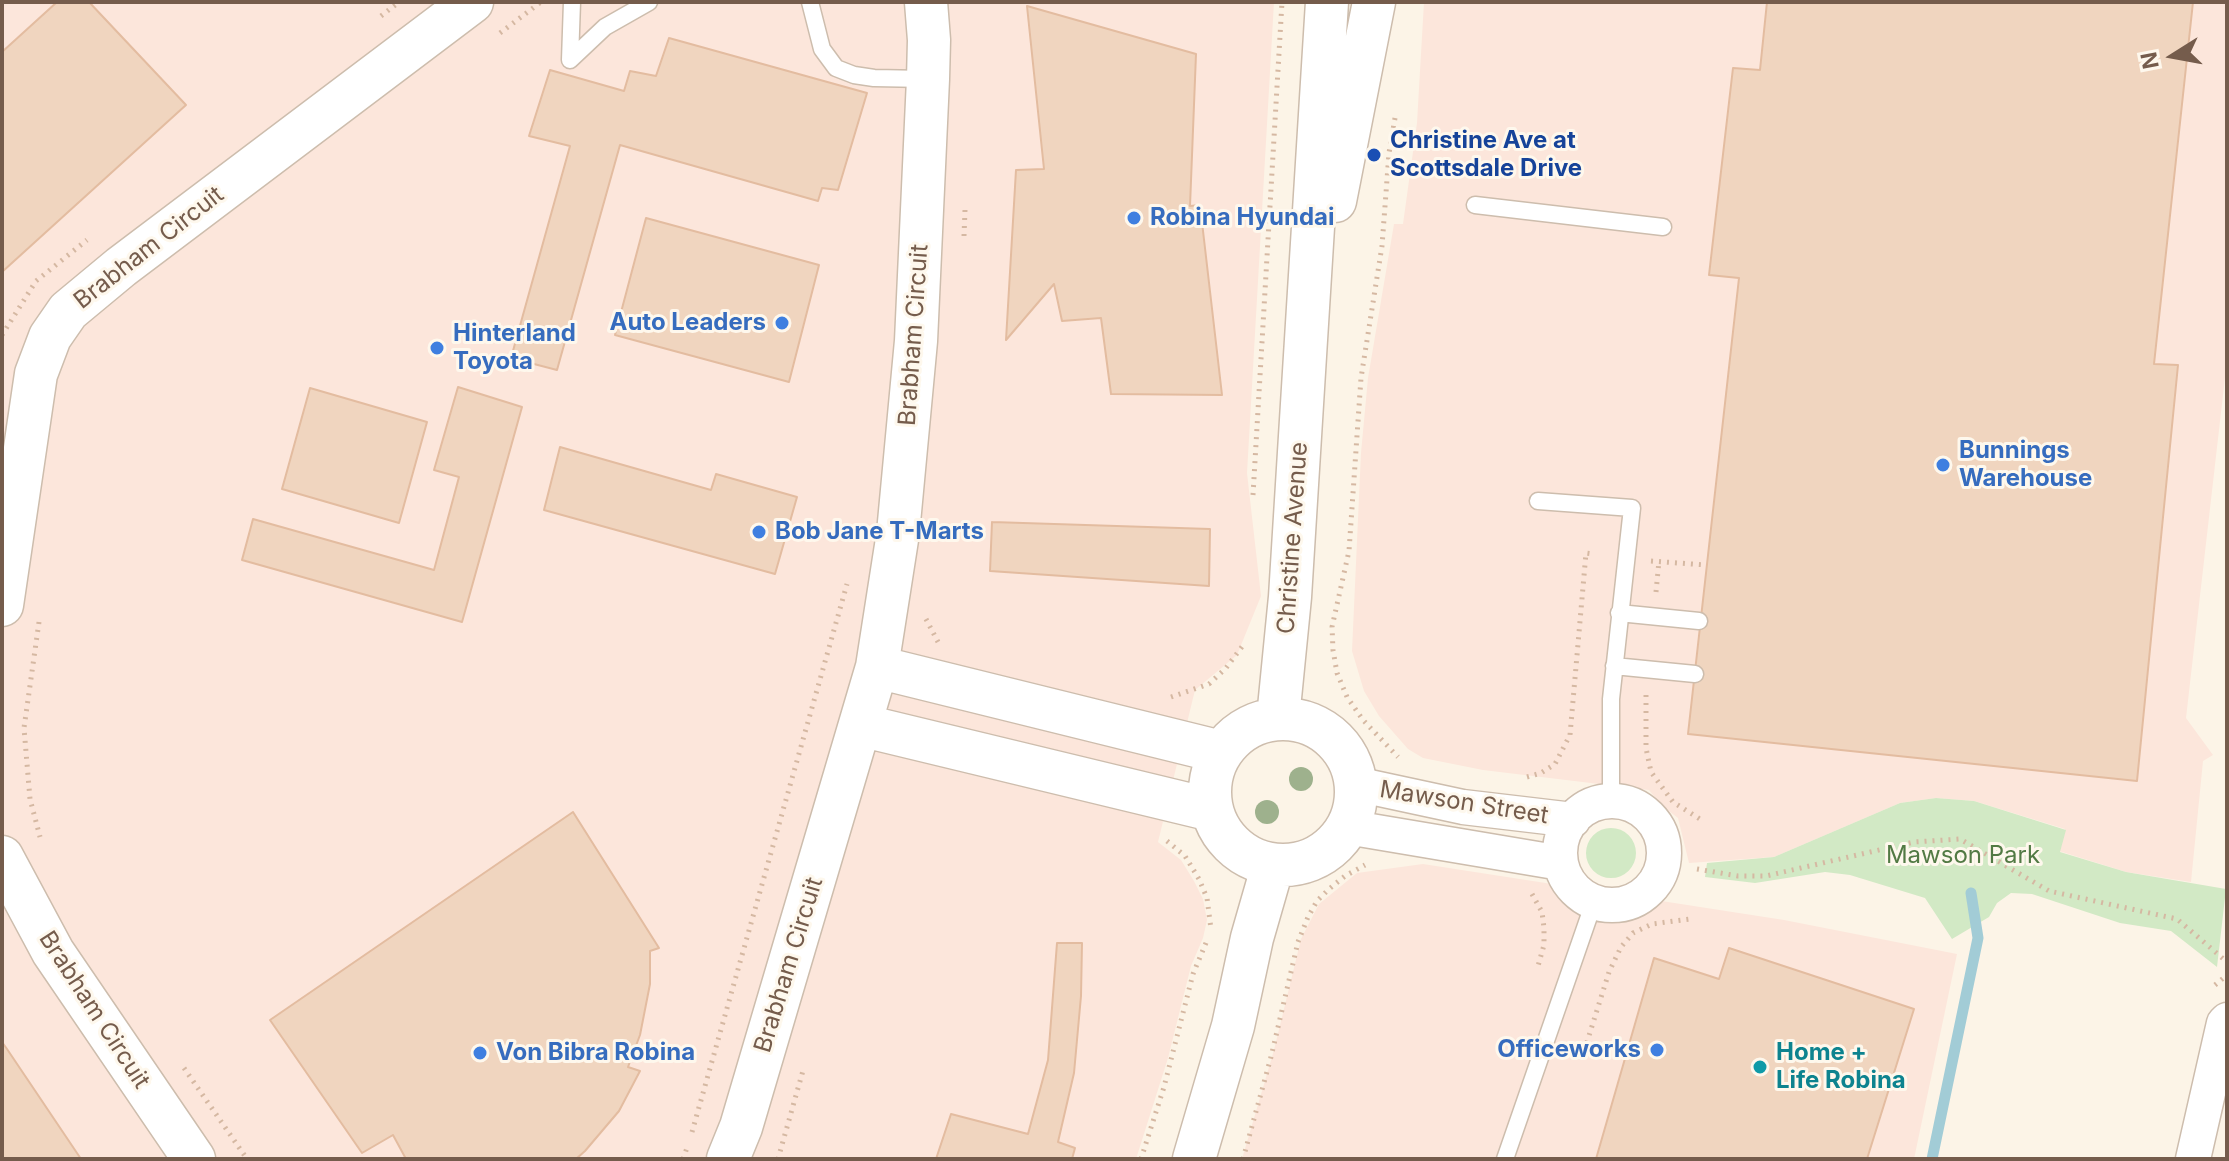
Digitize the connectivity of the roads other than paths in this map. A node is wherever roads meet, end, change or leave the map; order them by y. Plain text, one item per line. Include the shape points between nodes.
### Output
1 (472, 2) edge
2 (572, 2) edge
3 (649, 2) edge
4 (810, 2) edge
5 (926, 2) edge
6 (1327, 2) edge
7 (1374, 2) edge
8 (928, 79) junction
9 (1475, 205) dead end
10 (1663, 227) dead end
11 (1305, 357) junction
12 (1538, 501) dead end
13 (22, 606) edge
14 (1619, 613) junction
15 (1699, 621) dead end
16 (1614, 666) junction
17 (877, 667) junction
18 (1695, 674) dead end
19 (1278, 718) junction
20 (860, 725) junction
21 (1221, 752) junction
22 (1375, 789) junction
23 (1611, 801) junction
24 (1212, 810) junction
25 (1573, 820) junction
26 (1366, 830) junction
27 (2, 857) edge
28 (1561, 863) junction
29 (1273, 865) junction
30 (1594, 902) junction
31 (2227, 1020) edge
32 (194, 1159) edge
33 (728, 1159) edge
34 (1194, 1159) edge
35 (1505, 1159) edge
36 (2193, 1159) edge

1 - 13 street, Brabham Circuit via 68,311 50,337 36,374
2 - 3 lane via 570,60 605,27
4 - 8 lane via 822,49 836,68 874,78
5 - 8 street, Brabham Circuit
6 - 11 street, Christine Avenue
7 - 11 street, Christine Avenue
8 - 17 street, Brabham Circuit via 916,341 898,533
9 - 10 lane
11 - 19 street, Christine Avenue
12 - 14 lane via 1632,508
14 - 15 lane
14 - 16 lane
16 - 18 lane
16 - 23 lane
17 - 20 street, Brabham Circuit
17 - 21 street
19 - 21 street via 1245,728
19 - 22 street via 1306,722 1330,736
20 - 24 street
20 - 33 street, Brabham Circuit
21 - 24 street via 1211,780
22 - 25 street, Mawson Street via 1463,807
22 - 26 street via 1353,814
23 - 25 street via 1583,810
23 - 30 street via 1641,810 1653,821 1664,850 1663,866 1656,882 1629,903
24 - 29 street via 1238,849
25 - 28 street via 1561,846
26 - 28 street, Mawson Street
26 - 29 street via 1339,839 1302,863
27 - 32 street, Brabham Circuit via 53,952
28 - 30 street via 1579,893
29 - 34 street
30 - 35 lane
31 - 36 street

